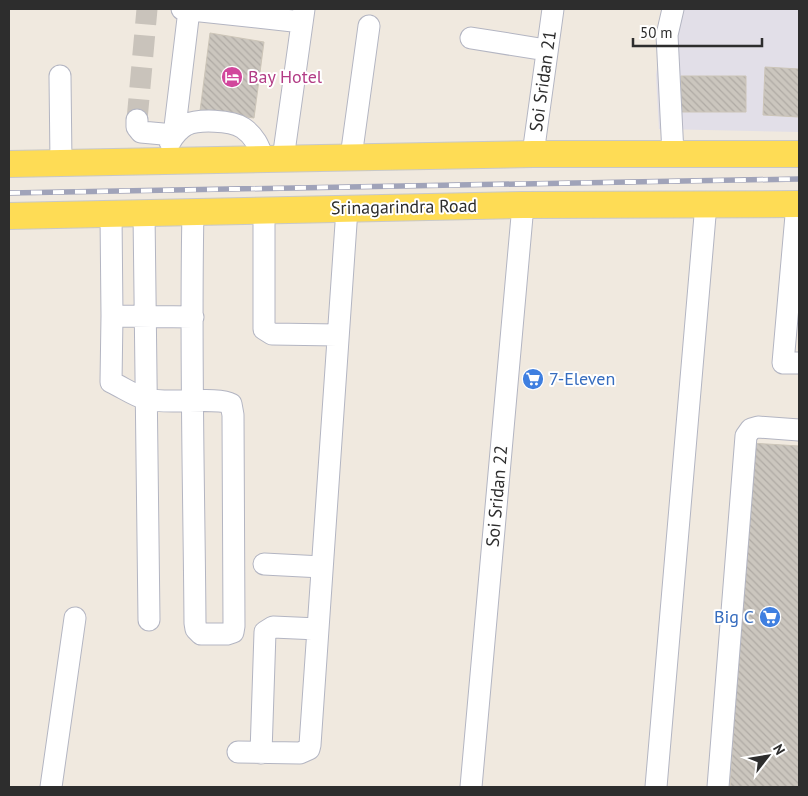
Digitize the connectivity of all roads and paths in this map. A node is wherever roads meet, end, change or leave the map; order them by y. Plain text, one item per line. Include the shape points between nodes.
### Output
1 (193, 9) edge
2 (553, 9) edge
3 (673, 9) edge
4 (303, 15) edge
5 (369, 26) dead end
6 (471, 38) dead end
7 (546, 50) junction
8 (60, 76) dead end
9 (137, 120) dead end
10 (174, 135) junction
11 (533, 154) junction
12 (673, 154) junction
13 (799, 154) edge
14 (351, 157) junction
15 (273, 159) junction
16 (158, 161) junction
17 (61, 163) junction
18 (9, 164) edge
19 (706, 204) junction
20 (798, 204) edge
21 (523, 205) junction
22 (347, 209) junction
23 (264, 211) junction
24 (193, 212) junction
25 (144, 213) junction
26 (111, 214) junction
27 (9, 216) edge
28 (112, 316) junction
29 (145, 317) junction
30 (193, 317) junction
31 (337, 335) junction
32 (799, 363) edge
33 (146, 399) junction
34 (194, 402) junction
35 (799, 430) edge
36 (264, 564) dead end
37 (322, 566) junction
38 (75, 618) dead end
39 (149, 620) dead end
40 (318, 629) junction
41 (238, 752) dead end
42 (261, 753) junction
43 (52, 787) edge
44 (471, 787) edge
45 (656, 787) edge
46 (718, 787) edge

1 - 4 street
1 - 10 street
2 - 7 street, Soi Sridan 21
3 - 12 street via 667,35
4 - 15 street
5 - 14 street
6 - 7 street
7 - 11 street, Soi Sridan 21
8 - 17 street
9 - 10 street via 141,132
10 - 15 street via 192,123 238,126
10 - 16 street
11 - 12 main road
11 - 14 main road
12 - 13 main road
14 - 15 main road
15 - 16 main road
16 - 17 main road
17 - 18 main road
19 - 20 main road, Srinagarindra Road
19 - 21 main road, Srinagarindra Road
19 - 45 street
20 - 32 street via 783,363
21 - 22 main road, Srinagarindra Road
21 - 44 street, Soi Sridan 22
22 - 23 main road, Srinagarindra Road
22 - 31 street
23 - 24 main road, Srinagarindra Road
23 - 31 street via 265,331 272,334
24 - 25 main road, Srinagarindra Road
24 - 30 street
25 - 26 main road, Srinagarindra Road
25 - 29 street
26 - 27 main road, Srinagarindra Road
26 - 28 street
28 - 29 street
28 - 33 street via 111,382
29 - 30 street
29 - 33 street
30 - 34 street
31 - 37 street
33 - 34 street
33 - 39 street
34 - 34 street via 224,402 233,408 234,626 227,634 201,634 196,629
35 - 46 street via 754,428 746,436
36 - 37 street
37 - 40 street
38 - 43 street
40 - 42 street via 309,749 300,754
40 - 42 street via 273,627 265,632
41 - 42 street

